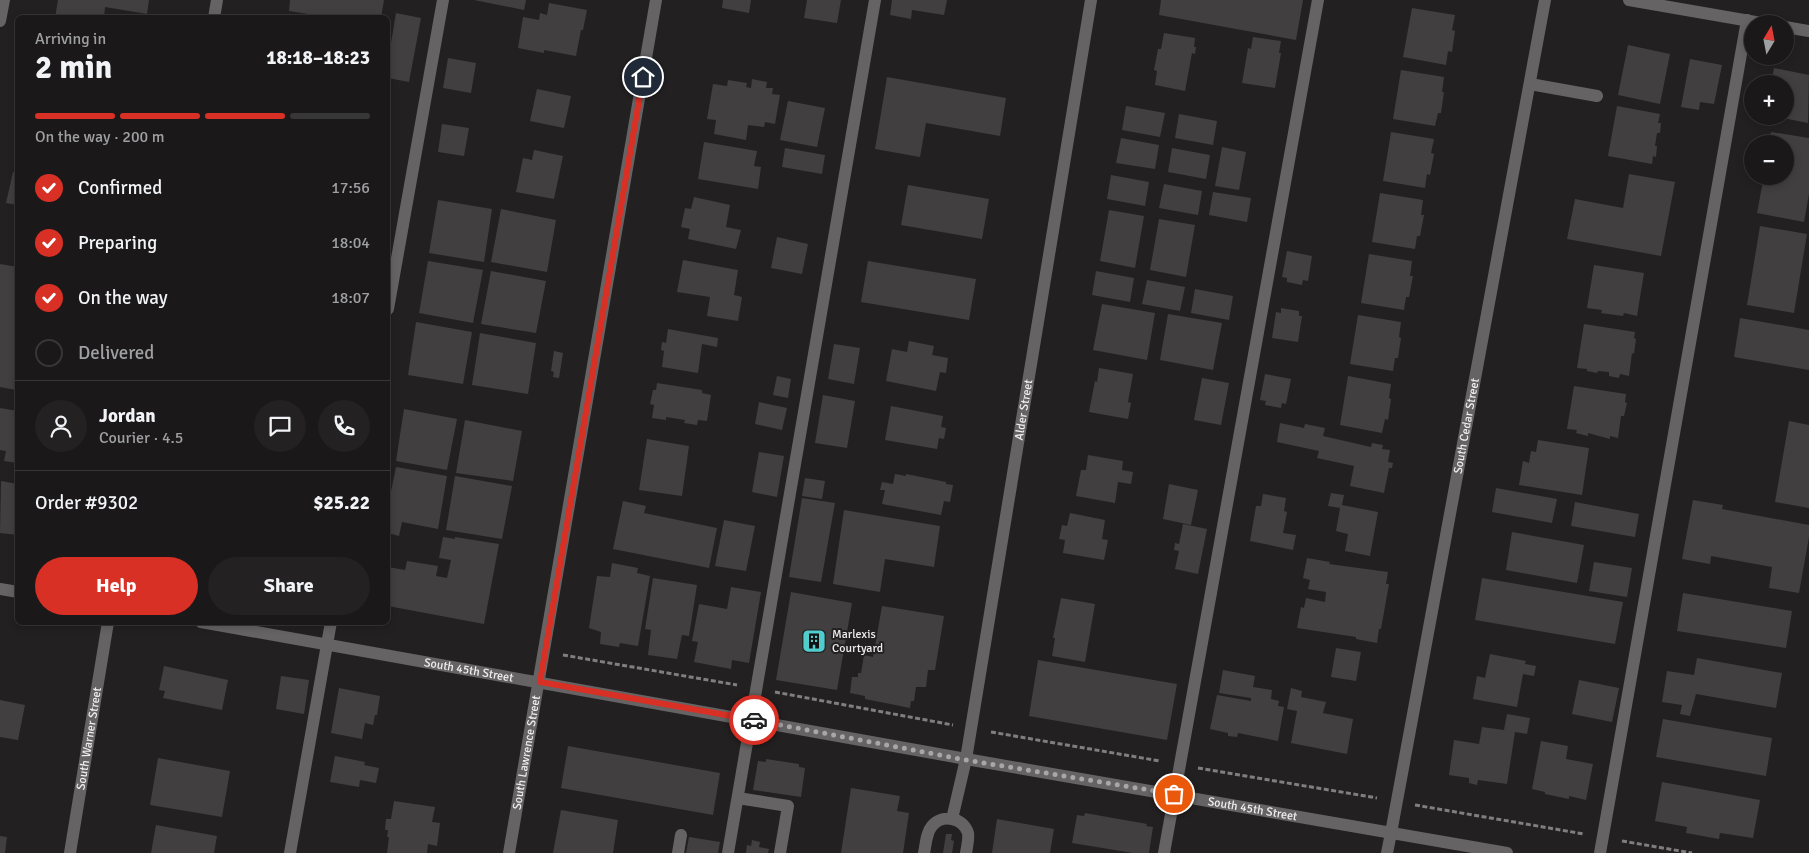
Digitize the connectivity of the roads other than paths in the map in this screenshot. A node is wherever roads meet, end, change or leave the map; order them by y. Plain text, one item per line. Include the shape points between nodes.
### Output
1 (4, 0) edge
2 (217, 0) edge
3 (443, 0) edge
4 (656, 0) edge
5 (875, 0) edge
6 (1091, 0) edge
7 (1318, 0) edge
8 (1545, 0) edge
9 (1629, 0) edge
10 (214, 15) edge
11 (1744, 19) edge
12 (0, 20) edge
13 (1794, 28) edge
14 (1809, 31) edge
15 (1744, 37) edge
16 (1530, 84) junction
17 (1597, 96) dead end
18 (390, 298) edge
19 (0, 589) edge
20 (15, 592) edge
21 (108, 625) edge
22 (217, 625) edge
23 (330, 625) edge
24 (327, 645) junction
25 (540, 682) junction
26 (752, 720) junction
27 (966, 760) junction
28 (1174, 794) junction
29 (738, 798) junction
30 (952, 819) junction
31 (1391, 832) junction
32 (681, 836) dead end
33 (70, 853) edge
34 (290, 853) edge
35 (510, 853) edge
36 (678, 853) edge
37 (728, 853) edge
38 (780, 853) edge
39 (924, 853) edge
40 (966, 853) edge
41 (1164, 853) edge
42 (1387, 853) edge
43 (1507, 853) edge
44 (1600, 853) edge

1 - 12 street
2 - 10 street
3 - 18 street
4 - 25 street, South Lawrence Street
5 - 26 street
6 - 27 street, Alder Street
7 - 28 street
8 - 16 street, South Cedar Street
9 - 11 street
13 - 14 street
15 - 44 street
16 - 17 street
16 - 31 street, South Cedar Street
19 - 20 street
21 - 33 street, South Warner Street
22 - 24 street, South 45th Street
23 - 24 street
24 - 25 street, South 45th Street
24 - 34 street
25 - 26 street, South 45th Street
25 - 35 street, South Lawrence Street
26 - 27 street, South 45th Street
26 - 29 street
27 - 28 street, South 45th Street
27 - 30 street, Alder Street
28 - 31 street, South 45th Street
28 - 41 street
29 - 37 street
29 - 38 street via 788,806
30 - 39 street via 937,821 930,827
30 - 40 street via 963,825 968,833
31 - 42 street, South Cedar Street
31 - 43 street, South 45th Street
32 - 36 street

